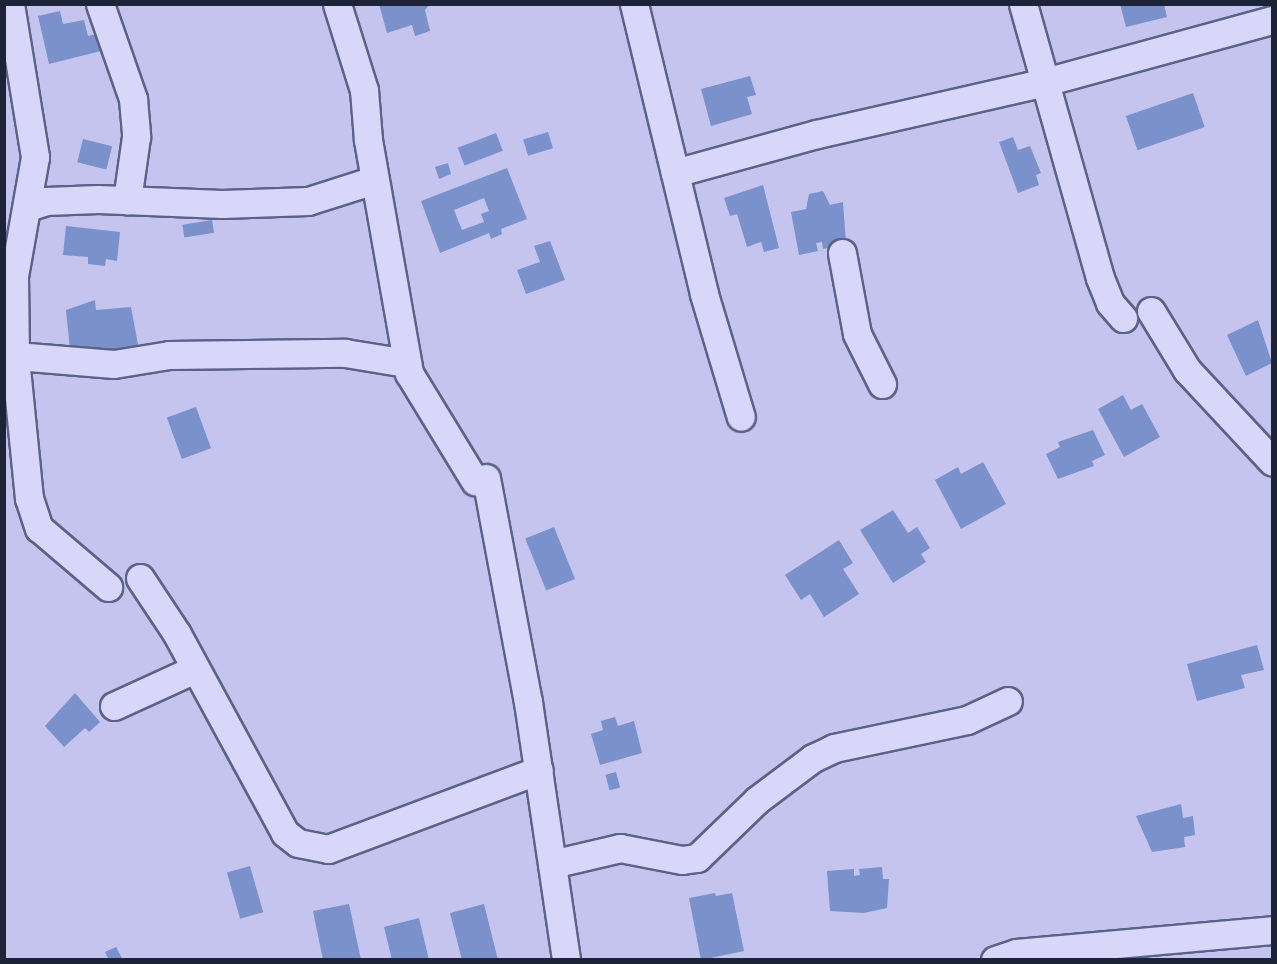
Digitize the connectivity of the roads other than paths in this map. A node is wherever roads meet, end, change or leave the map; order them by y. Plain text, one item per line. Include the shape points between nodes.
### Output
1 (10, 4) edge
2 (100, 4) edge
3 (337, 4) edge
4 (634, 4) edge
5 (1023, 4) edge
6 (1272, 20) edge
7 (1045, 82) junction
8 (675, 173) junction
9 (374, 180) junction
10 (127, 200) junction
11 (28, 207) junction
12 (842, 253) dead end
13 (1151, 311) dead end
14 (1123, 318) dead end
15 (10, 356) edge
16 (407, 363) junction
17 (882, 384) dead end
18 (741, 417) dead end
19 (1272, 461) edge
20 (140, 578) dead end
21 (108, 587) dead end
22 (195, 669) junction
23 (1008, 701) dead end
24 (114, 706) dead end
25 (539, 770) junction
26 (552, 864) junction
27 (1272, 930) edge
28 (566, 960) edge
29 (995, 960) edge

1 - 11 street via 35,157
2 - 10 street via 133,99 136,137
3 - 9 street via 364,90
4 - 8 street
5 - 7 street
6 - 7 street
7 - 8 street via 817,134
7 - 14 street via 1100,278
8 - 18 street
9 - 10 street via 308,201 222,204
9 - 16 street
10 - 11 street via 46,201
11 - 15 street via 14,276
12 - 17 street via 857,334
13 - 19 street via 1187,370
15 - 16 street via 114,364 169,355 345,353
15 - 21 street via 29,498 39,528
16 - 25 street via 481,479
20 - 22 street
22 - 24 street
22 - 25 street via 285,833 306,847 328,849
23 - 26 street via 957,723 834,748 813,758 757,800 697,858 681,860 620,848
25 - 26 street
26 - 28 street
27 - 29 street via 1016,953

